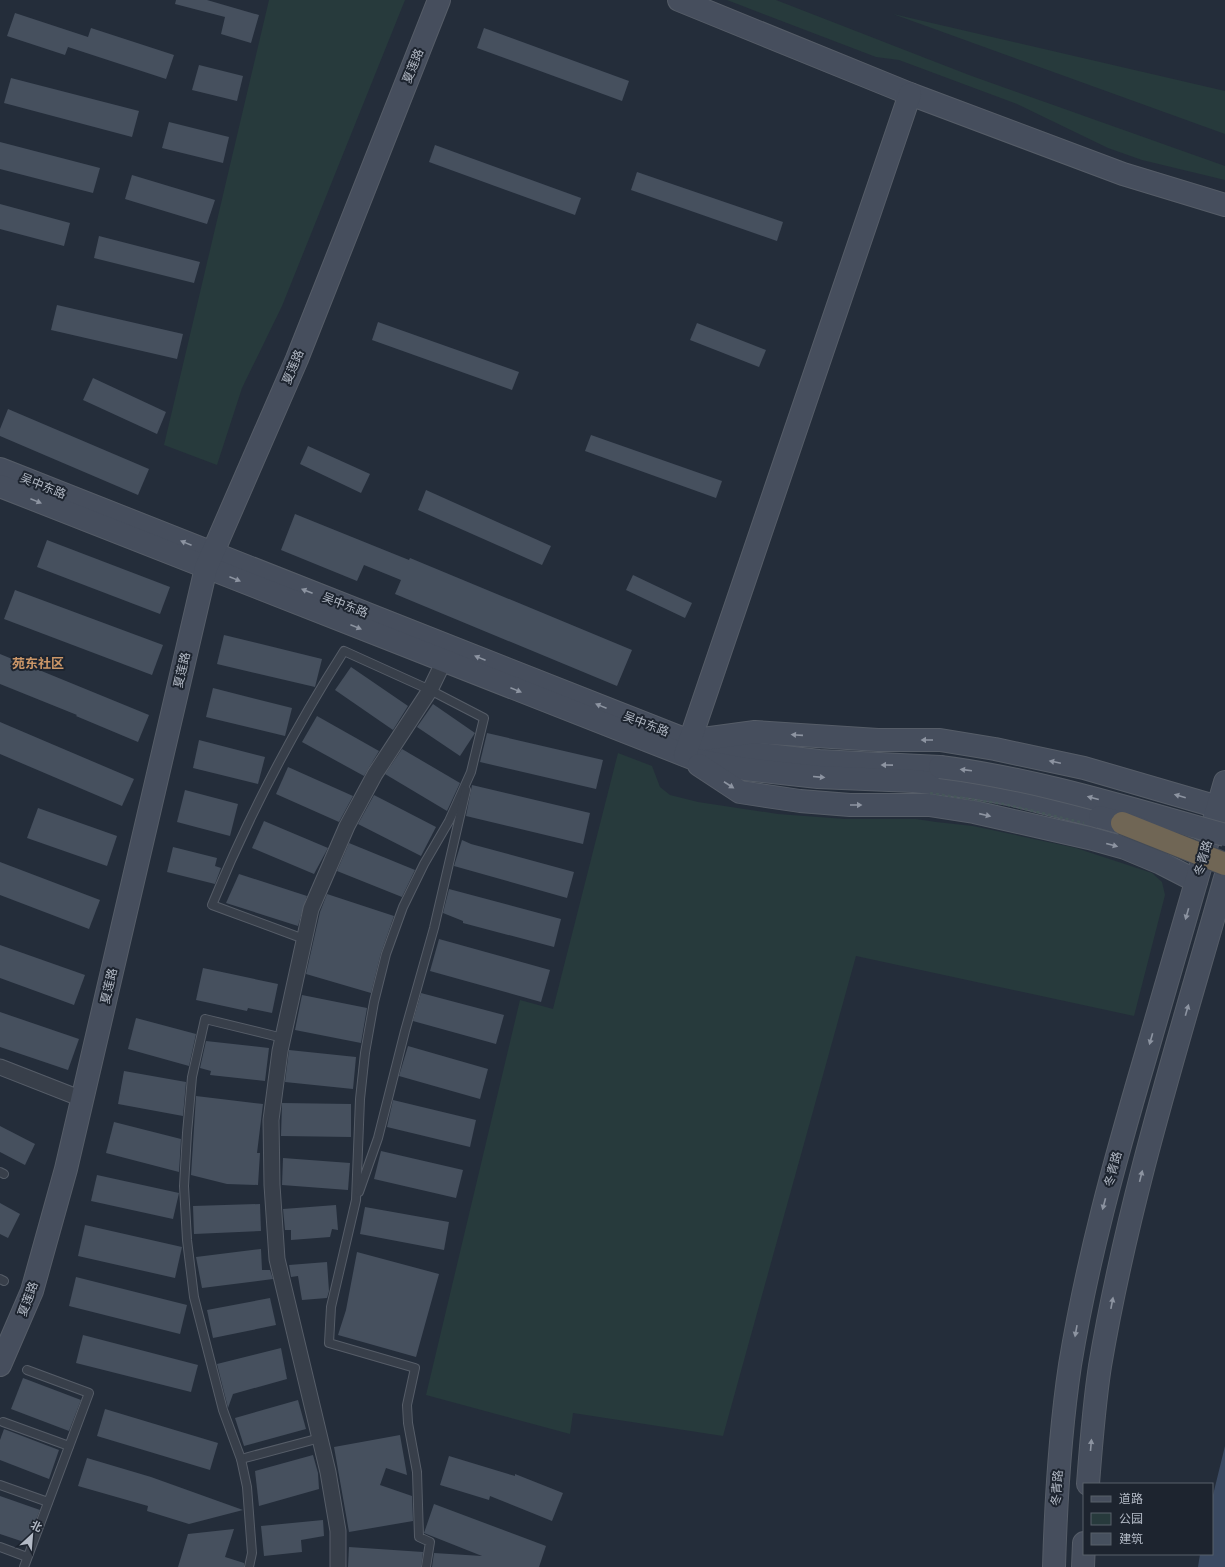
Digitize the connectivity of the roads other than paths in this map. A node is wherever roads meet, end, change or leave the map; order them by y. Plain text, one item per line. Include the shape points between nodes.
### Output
1 (439, 0) edge
2 (679, 0) edge
3 (910, 94) junction
4 (1225, 205) edge
5 (0, 469) edge
6 (0, 486) edge
7 (208, 560) junction
8 (444, 661) junction
9 (430, 690) junction
10 (687, 749) junction
11 (471, 772) junction
12 (936, 781) junction
13 (1225, 782) edge
14 (1218, 807) junction
15 (1122, 823) junction
16 (1225, 835) edge
17 (1225, 853) edge
18 (1225, 864) edge
19 (1225, 878) edge
20 (1196, 881) junction
21 (304, 939) junction
22 (283, 1038) junction
23 (0, 1067) edge
24 (82, 1099) junction
25 (356, 1200) junction
26 (0, 1365) edge
27 (27, 1370) dead end
28 (3, 1422) dead end
29 (320, 1438) junction
30 (69, 1446) junction
31 (241, 1459) junction
32 (1088, 1483) edge
33 (0, 1485) edge
34 (48, 1502) junction
35 (0, 1547) edge
36 (1084, 1555) edge
37 (27, 1557) junction
38 (24, 1567) edge
39 (249, 1567) edge
40 (338, 1567) edge
41 (426, 1567) edge
42 (1054, 1567) edge
43 (1083, 1567) edge

1 - 7 main road, 夏莲路 via 297,359
2 - 3 main road
3 - 4 main road via 1123,174
3 - 10 main road
7 -> 5 main road, 吴中东路
6 -> 7 main road, 吴中东路
7 -> 8 main road, 吴中东路
10 -> 7 main road, 吴中东路
7 - 24 main road, 夏莲路
8 - 9 street
8 -> 10 main road, 吴中东路
9 - 11 lane via 484,718
9 - 21 street via 375,774 342,836 311,909
9 - 21 lane via 344,651 314,698 234,850 212,905
10 - 12 main road via 724,750 819,761
14 -> 10 main road via 1084,768 940,740 878,740 755,732
10 -> 20 main road via 740,792 800,801 850,805 929,805 974,812 1125,848
11 - 25 lane via 434,928 404,1031 378,1138
11 - 25 lane via 449,821 406,901 386,954 365,1053 360,1099
12 - 15 main road, bridge via 1014,794
16 -> 12 main road, bridge via 995,774
13 - 14 main road, 冬青路
14 - 20 main road, 冬青路
15 - 17 main road, bridge
15 - 18 highway, bridge
32 -> 19 main road via 1100,1366 1126,1236 1145,1157
20 -> 42 main road, 冬青路 via 1096,1232 1071,1364 1059,1455
21 - 22 street
22 - 29 street via 271,1120 277,1259
22 - 31 lane via 205,1019 191,1091 184,1186 194,1297 223,1410
23 - 24 street
24 - 26 main road, 夏莲路 via 40,1267 21,1320
25 - 41 lane via 331,1308 329,1342 415,1368 407,1405 417,1472 419,1537 430,1542
27 - 30 lane via 89,1393
28 - 30 lane
29 - 31 lane
29 - 40 street via 338,1531
30 - 34 lane
31 - 39 lane via 250,1520 252,1552
33 - 34 lane
34 - 37 lane
35 - 37 lane
36 - 43 main road
37 - 38 lane

